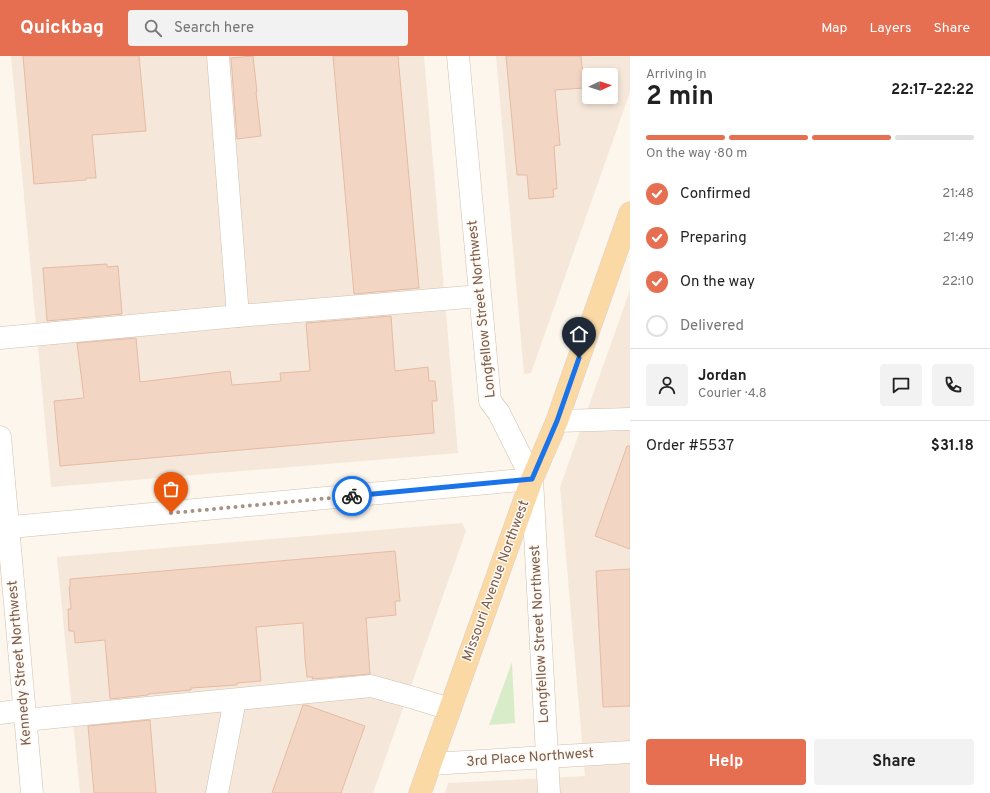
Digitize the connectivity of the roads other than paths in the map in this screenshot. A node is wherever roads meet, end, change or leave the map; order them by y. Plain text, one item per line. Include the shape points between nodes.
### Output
1 (218, 56) edge
2 (458, 56) edge
3 (630, 213) edge
4 (480, 296) junction
5 (238, 316) junction
6 (0, 338) edge
7 (630, 419) edge
8 (557, 421) junction
9 (0, 437) edge
10 (532, 479) junction
11 (4, 528) edge
12 (234, 700) junction
13 (450, 710) junction
14 (0, 712) edge
15 (25, 715) junction
16 (630, 752) edge
17 (547, 757) junction
18 (431, 764) junction
19 (32, 793) edge
20 (217, 793) edge
21 (420, 793) edge
22 (549, 793) edge

1 - 5 street
2 - 4 street, Longfellow Street Northwest
3 - 8 main road, Missouri Avenue Northwest
4 - 5 street
4 - 10 street, Longfellow Street Northwest via 490,401 499,413
5 - 6 street
7 - 8 street
8 - 10 main road, Missouri Avenue Northwest
9 - 11 street, Kennedy Street Northwest
10 - 11 street
10 - 13 main road, Missouri Avenue Northwest
10 - 17 street, Longfellow Street Northwest
11 - 15 street, Kennedy Street Northwest
12 - 13 street via 371,686
12 - 15 street
12 - 20 street
13 - 18 main road, Missouri Avenue Northwest
14 - 15 street
15 - 19 street, Kennedy Street Northwest
16 - 17 street, 3rd Place Northwest
17 - 18 street, 3rd Place Northwest
17 - 22 street, Longfellow Street Northwest
18 - 21 main road, Missouri Avenue Northwest

